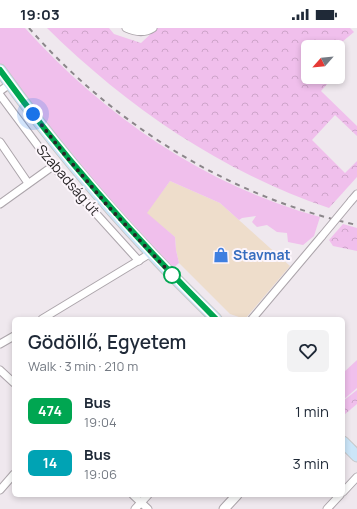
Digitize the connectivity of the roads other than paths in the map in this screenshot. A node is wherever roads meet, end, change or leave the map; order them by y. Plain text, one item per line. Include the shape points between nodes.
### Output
1 (126, 28) edge
2 (153, 28) edge
3 (0, 70) edge
4 (10, 84) junction
5 (0, 91) edge
6 (0, 95) edge
7 (0, 142) edge
8 (54, 166) junction
9 (28, 183) junction
10 (357, 194) edge
11 (0, 204) edge
12 (151, 253) junction
13 (139, 261) junction
14 (45, 317) edge
15 (214, 317) edge
16 (254, 317) edge
17 (12, 337) edge
18 (0, 344) edge
19 (0, 370) edge
20 (12, 381) edge
21 (345, 444) edge
22 (357, 456) edge
23 (12, 476) edge
24 (357, 477) edge
25 (0, 490) edge
26 (345, 490) edge
27 (135, 497) edge
28 (146, 497) edge
29 (235, 497) edge
30 (338, 497) edge
31 (141, 502) junction
32 (135, 509) edge
33 (148, 509) edge
34 (224, 509) edge
35 (327, 509) edge

1 - 2 street via 133,32
3 - 4 main road, Szabadság út
4 - 5 street
4 - 12 main road, Szabadság út via 73,165
6 - 8 street, Szabadság út
7 - 9 street
8 - 9 street
8 - 13 street, Szabadság út
9 - 11 street
10 - 16 street, bridge
12 - 13 street
12 - 15 main road, Szabadság út
13 - 14 street
17 - 18 street
19 - 20 street
21 - 22 main road
23 - 25 street
24 - 26 street
27 - 31 street
28 - 31 street
29 - 34 street
30 - 35 street
31 - 32 street
31 - 33 street

